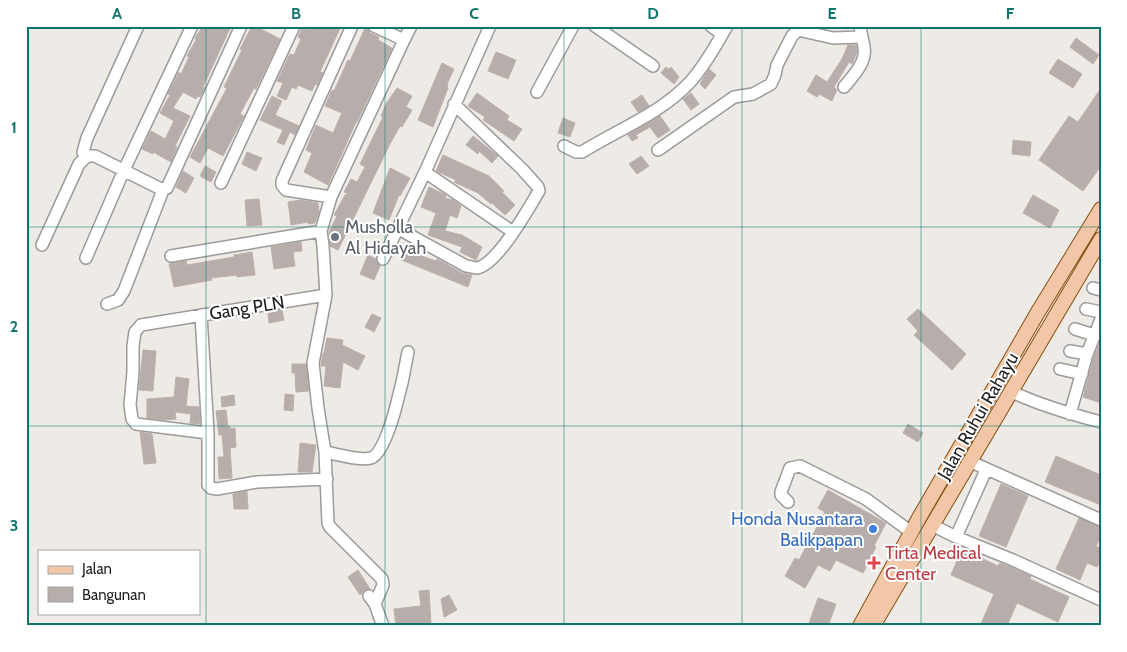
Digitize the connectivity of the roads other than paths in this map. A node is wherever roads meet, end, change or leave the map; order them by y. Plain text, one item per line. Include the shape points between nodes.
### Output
1 (138, 26) edge
2 (192, 26) edge
3 (241, 26) edge
4 (294, 26) edge
5 (352, 26) edge
6 (374, 26) edge
7 (411, 26) edge
8 (490, 26) edge
9 (573, 26) edge
10 (595, 26) edge
11 (711, 26) edge
12 (725, 30) edge
13 (861, 32) edge
14 (404, 40) junction
15 (653, 66) dead end
16 (844, 87) dead end
17 (538, 92) dead end
18 (454, 104) junction
19 (564, 146) dead end
20 (658, 150) dead end
21 (85, 157) junction
22 (124, 170) junction
23 (425, 172) junction
24 (221, 183) dead end
25 (163, 190) junction
26 (331, 197) junction
27 (1101, 209) edge
28 (397, 228) junction
29 (321, 231) junction
30 (513, 232) junction
31 (42, 245) dead end
32 (1099, 247) edge
33 (170, 256) dead end
34 (86, 258) dead end
35 (383, 259) dead end
36 (326, 295) junction
37 (107, 304) dead end
38 (1086, 309) dead end
39 (1101, 312) edge
40 (202, 315) junction
41 (1101, 319) edge
42 (1075, 329) dead end
43 (1094, 335) junction
44 (1070, 351) dead end
45 (408, 352) dead end
46 (1087, 354) junction
47 (1060, 369) dead end
48 (1082, 374) junction
49 (1010, 391) junction
50 (1070, 414) junction
51 (1101, 422) edge
52 (208, 433) junction
53 (325, 452) junction
54 (968, 461) junction
55 (986, 470) junction
56 (327, 479) junction
57 (788, 502) dead end
58 (919, 518) junction
59 (1101, 520) edge
60 (932, 525) junction
61 (910, 532) junction
62 (956, 537) junction
63 (1101, 600) edge
64 (384, 626) edge
65 (860, 626) edge
66 (873, 626) edge

1 - 21 street via 87,138 83,152
2 - 22 street
3 - 25 street via 167,188
4 - 24 street
5 - 26 street via 282,181 286,190
6 - 14 street
7 - 14 street
8 - 18 street
9 - 17 street
10 - 15 street
11 - 12 street
12 - 19 street via 690,82 661,106 582,152
13 - 16 street via 865,49 862,60
13 - 20 street via 833,38 798,30 777,65 771,84 753,94 734,97
14 - 26 street
18 - 23 street
18 - 30 street via 538,187
21 - 22 street via 95,156
21 - 31 street
22 - 25 street
22 - 34 street
23 - 28 street
23 - 30 street
25 - 37 street via 124,291 118,300
26 - 29 street
27 - 58 main road, Jalan Ruhui Rahayu
28 - 30 street via 466,266 478,268 502,248
28 - 35 street
29 - 33 street
29 - 36 street
32 - 49 main road, Jalan Ruhui Rahayu
36 - 40 street, Gang PLN
36 - 53 street via 313,363
38 - 39 street
40 - 52 street
40 - 52 street, Gang PLN via 141,324 133,338 134,372 130,405 136,424
41 - 43 street
42 - 43 street
43 - 46 street
44 - 46 street
45 - 53 street via 391,423 378,454 366,459
46 - 48 street
47 - 48 street
48 - 50 street
49 - 50 street
49 - 54 main road, Jalan Ruhui Rahayu
50 - 51 street
52 - 56 street via 208,485 212,488
53 - 56 street
54 - 55 street
54 - 60 main road, Jalan Ruhui Rahayu
55 - 59 street
55 - 62 street
56 - 64 street via 330,527 382,581 383,585 372,600
57 - 61 street via 781,492 790,468 800,466 866,499
58 - 60 main road
58 - 61 main road, Jalan Ruhui Rahayu
60 - 62 street
60 - 66 main road, Jalan Ruhui Rahayu
61 - 65 main road, Jalan Ruhui Rahayu
62 - 63 street

